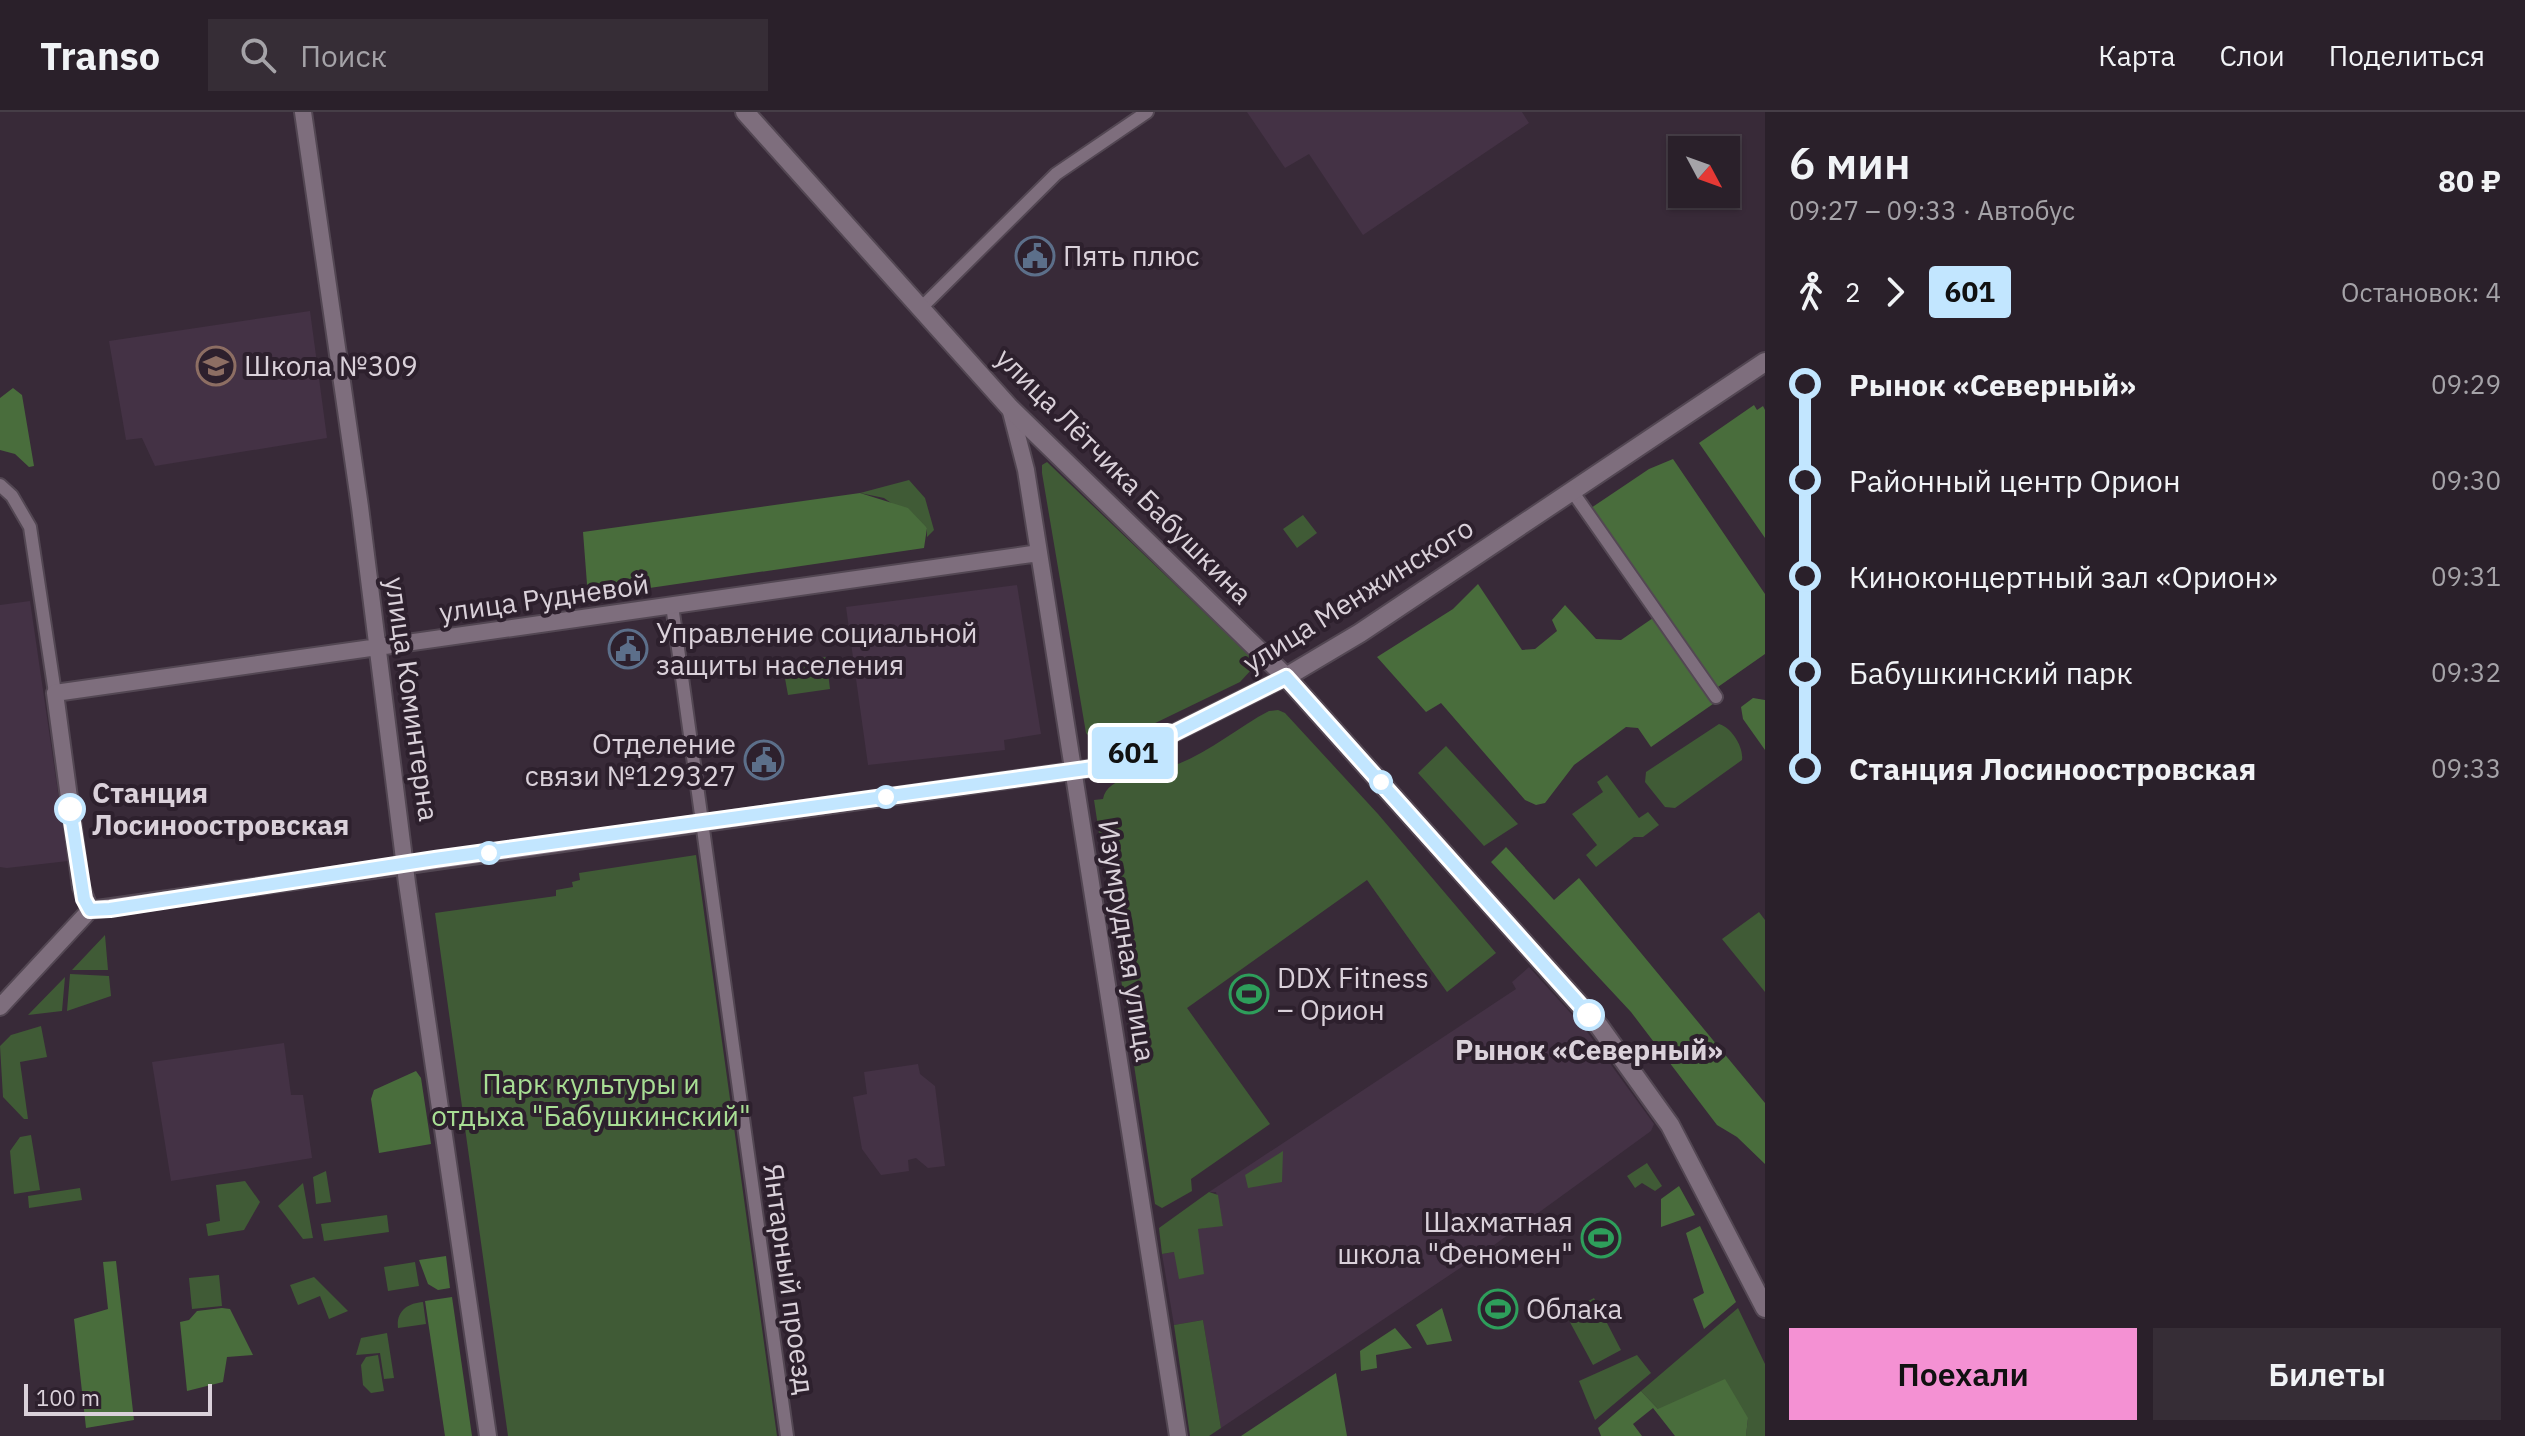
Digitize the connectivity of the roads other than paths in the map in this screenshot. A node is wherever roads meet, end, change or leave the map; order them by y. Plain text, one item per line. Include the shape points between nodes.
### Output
1 (303, 112) edge
2 (745, 112) edge
3 (1147, 112) edge
4 (921, 308) junction
5 (1765, 362) edge
6 (1010, 408) junction
7 (0, 485) edge
8 (1572, 491) junction
9 (1039, 553) junction
10 (672, 605) junction
11 (378, 648) junction
12 (1286, 677) junction
13 (55, 693) junction
14 (1716, 697) dead end
15 (1074, 770) junction
16 (699, 823) junction
17 (407, 864) junction
18 (90, 910) junction
19 (0, 1007) edge
20 (1765, 1308) edge
21 (488, 1436) edge
22 (787, 1436) edge
23 (1178, 1436) edge

1 - 11 street, улица Коминтерна
2 - 4 main road, улица Лётчика Бабушкина
3 - 4 street via 1056,174
4 - 6 main road, улица Лётчика Бабушкина
5 - 8 main road, улица Менжинского
6 - 9 street, Изумрудная улица
6 - 12 main road, улица Лётчика Бабушкина
7 - 13 street via 30,527
8 - 12 main road, улица Менжинского
8 - 14 street
9 - 10 street, улица Рудневой
9 - 15 street, Изумрудная улица
10 - 11 street, улица Рудневой
10 - 16 street, Янтарный проезд
11 - 13 street, улица Рудневой
11 - 17 street, улица Коминтерна
12 - 15 street, улица Менжинского via 1116,762
12 - 20 main road, улица Лётчика Бабушкина via 1617,1051 1670,1125
13 - 18 street via 81,887
15 - 16 street, улица Менжинского
15 - 23 street, Изумрудная улица
16 - 17 street, улица Менжинского
16 - 22 street, Янтарный проезд
17 - 18 street, улица Менжинского
17 - 21 street, улица Коминтерна
18 - 19 street

